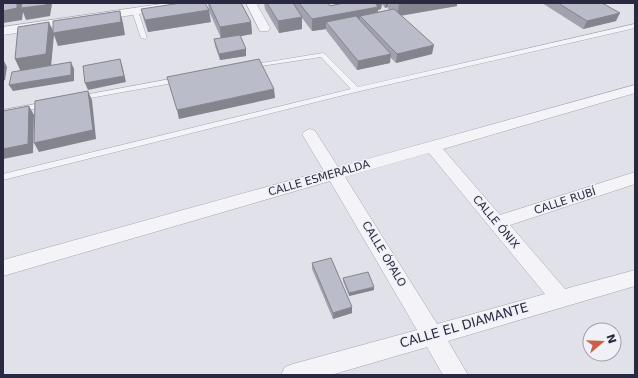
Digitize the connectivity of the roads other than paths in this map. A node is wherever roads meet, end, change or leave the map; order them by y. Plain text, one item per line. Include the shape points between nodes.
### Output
1 (190, 3) edge
2 (250, 3) edge
3 (130, 8) edge
4 (635, 26) edge
5 (264, 28) dead end
6 (3, 31) edge
7 (144, 38) edge
8 (245, 68) edge
9 (191, 77) edge
10 (356, 90) junction
11 (634, 90) edge
12 (74, 99) edge
13 (58, 102) edge
14 (3, 112) edge
15 (310, 134) dead end
16 (432, 146) junction
17 (335, 173) junction
18 (3, 176) edge
19 (635, 178) edge
20 (496, 223) junction
21 (3, 268) edge
22 (635, 278) edge
23 (560, 298) junction
24 (432, 334) junction
25 (293, 375) edge
26 (456, 375) edge

1 - 3 street
2 - 5 street
3 - 6 street
3 - 7 lane
4 - 10 lane
8 - 10 lane via 323,55
9 - 12 lane
10 - 18 lane
11 - 16 street, CALLE ESMERALDA
13 - 14 lane
15 - 17 street, CALLE ÓPALO
16 - 17 street, CALLE ESMERALDA
16 - 20 street, CALLE ÓNIX
17 - 21 street, CALLE ESMERALDA
17 - 24 street, CALLE ÓPALO
19 - 20 street, CALLE RUBÍ
20 - 23 street, CALLE ÓNIX
22 - 23 street, CALLE EL DIAMANTE
23 - 24 street, CALLE EL DIAMANTE
24 - 25 street, CALLE EL DIAMANTE
24 - 26 street, CALLE ÓPALO

